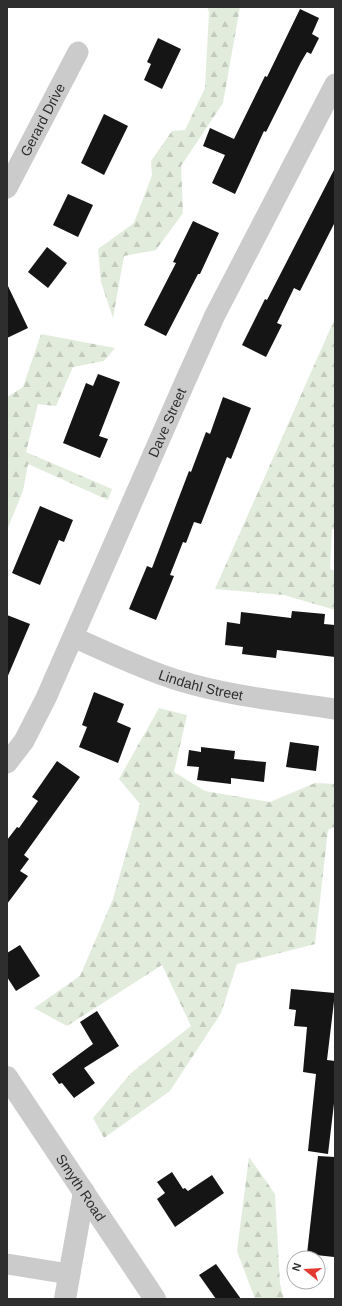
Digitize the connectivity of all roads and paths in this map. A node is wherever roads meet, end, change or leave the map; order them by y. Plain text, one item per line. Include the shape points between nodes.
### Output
1 (78, 52) dead end
2 (335, 84) edge
3 (7, 188) edge
4 (73, 637) junction
5 (335, 708) edge
6 (7, 763) edge
7 (7, 1077) edge
8 (84, 1192) junction
9 (7, 1264) edge
10 (69, 1274) junction
11 (65, 1299) edge
12 (155, 1299) edge

1 - 3 street, Gerard Drive
2 - 4 street, Dave Street via 215,315
4 - 5 street, Lindahl Street via 177,680 224,691
4 - 6 street, Dave Street via 24,741
7 - 8 street, Smyth Road
8 - 10 street
8 - 12 street, Smyth Road
9 - 10 street
10 - 11 street

